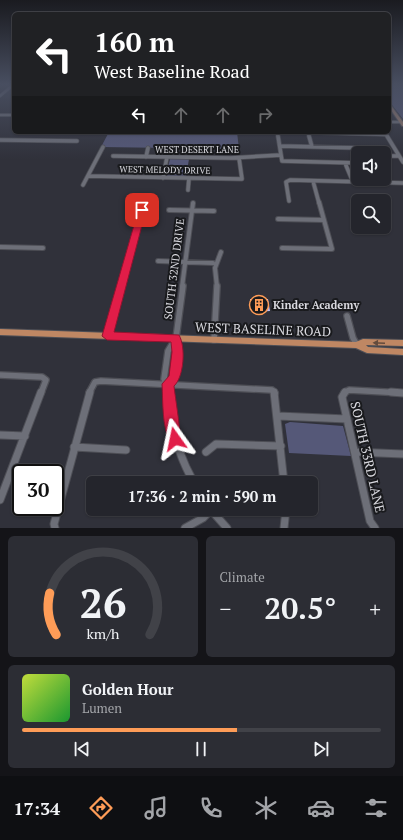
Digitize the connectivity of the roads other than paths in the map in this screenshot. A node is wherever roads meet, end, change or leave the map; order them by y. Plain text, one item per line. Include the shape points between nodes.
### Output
1 (392, 110) edge
2 (0, 115) edge
3 (12, 115) edge
4 (391, 122) edge
5 (402, 123) edge
6 (277, 134) edge
7 (308, 134) edge
8 (386, 134) edge
9 (0, 140) edge
10 (77, 141) dead end
11 (280, 146) junction
12 (103, 147) dead end
13 (312, 147) junction
14 (148, 148) dead end
15 (351, 148) edge
16 (281, 155) junction
17 (113, 156) dead end
18 (391, 156) edge
19 (399, 156) junction
20 (146, 157) junction
21 (167, 157) junction
22 (239, 158) junction
23 (403, 162) edge
24 (344, 163) junction
25 (351, 163) edge
26 (88, 176) junction
27 (162, 178) junction
28 (189, 178) junction
29 (351, 178) edge
30 (313, 181) junction
31 (351, 182) edge
32 (391, 183) edge
33 (403, 183) edge
34 (83, 185) dead end
35 (188, 190) dead end
36 (289, 201) dead end
37 (193, 203) dead end
38 (142, 210) dead end
39 (169, 210) dead end
40 (192, 211) junction
41 (214, 211) dead end
42 (278, 218) dead end
43 (324, 220) junction
44 (0, 247) edge
45 (43, 248) dead end
46 (282, 248) dead end
47 (221, 252) dead end
48 (158, 261) dead end
49 (186, 262) junction
50 (213, 263) dead end
51 (347, 316) dead end
52 (0, 332) edge
53 (107, 336) junction
54 (176, 338) junction
55 (214, 340) junction
56 (403, 343) edge
57 (357, 345) junction
58 (403, 348) edge
59 (385, 351) junction
60 (403, 352) edge
61 (166, 366) junction
62 (176, 366) junction
63 (0, 375) edge
64 (168, 384) junction
65 (403, 393) edge
66 (278, 416) junction
67 (347, 419) junction
68 (0, 435) edge
69 (25, 436) junction
70 (281, 446) junction
71 (74, 447) junction
72 (126, 450) dead end
73 (206, 452) dead end
74 (355, 452) junction
75 (403, 454) edge
76 (191, 476) edge
77 (283, 476) edge
78 (0, 500) edge
79 (205, 516) edge
80 (216, 516) edge
81 (285, 516) edge
82 (374, 527) edge
83 (56, 528) edge
84 (185, 528) edge
85 (227, 528) edge
86 (284, 528) edge

1 - 5 main road
2 - 3 street
4 - 5 street
6 - 11 street
7 - 13 street
8 - 19 street
9 - 10 street
11 - 13 street
11 - 16 street
12 - 26 street
13 - 15 street
14 - 20 street
16 - 22 street, WEST DESERT LANE via 260,154
16 - 24 street via 282,161
17 - 20 street, WEST DESERT LANE
18 - 19 street
19 - 23 street
20 - 21 street, WEST DESERT LANE
21 - 22 street, WEST DESERT LANE
21 - 27 street
22 - 28 street, WEST MELODY DRIVE via 242,180
24 - 25 street
24 - 29 street
26 - 27 street, WEST MELODY DRIVE
26 - 34 street
27 - 28 street, WEST MELODY DRIVE
28 - 35 street
30 - 31 street
30 - 36 street via 288,181
30 - 43 street
32 - 33 street
37 - 40 street, SOUTH 32ND DRIVE
38 - 53 street
39 - 40 street
40 - 41 street
40 - 49 street, SOUTH 32ND DRIVE
42 - 43 street
43 - 46 street via 332,249
44 - 45 street
47 - 55 street via 215,273 217,277
48 - 49 street
49 - 50 street
49 - 54 street, SOUTH 32ND DRIVE
51 - 57 street
52 - 53 main road, WEST BASELINE ROAD
53 - 54 main road, WEST BASELINE ROAD
54 - 55 main road, WEST BASELINE ROAD
54 - 61 street via 168,351
54 - 62 street
55 - 57 main road, WEST BASELINE ROAD
56 -> 57 main road, WEST BASELINE ROAD via 363,342
57 - 59 main road, WEST BASELINE ROAD via 367,350
58 - 59 main road
59 - 60 main road, WEST BASELINE ROAD
61 - 62 street
61 - 64 street via 164,379
62 - 64 street via 174,379
63 - 69 street via 42,377 46,380
64 - 66 street via 272,390 275,393
64 - 71 street via 95,382
64 - 76 street via 175,439
65 - 67 street, SOUTH 33RD LANE via 349,390 343,394
66 - 67 street
66 - 70 street
67 - 74 street, SOUTH 33RD LANE
68 - 69 street
69 - 78 street
70 - 73 street via 216,444
70 - 77 street
71 - 72 street
71 - 83 street via 56,518
74 - 75 street
74 - 82 street, SOUTH 33RD LANE via 370,521
79 - 84 street
80 - 85 street
81 - 86 street

